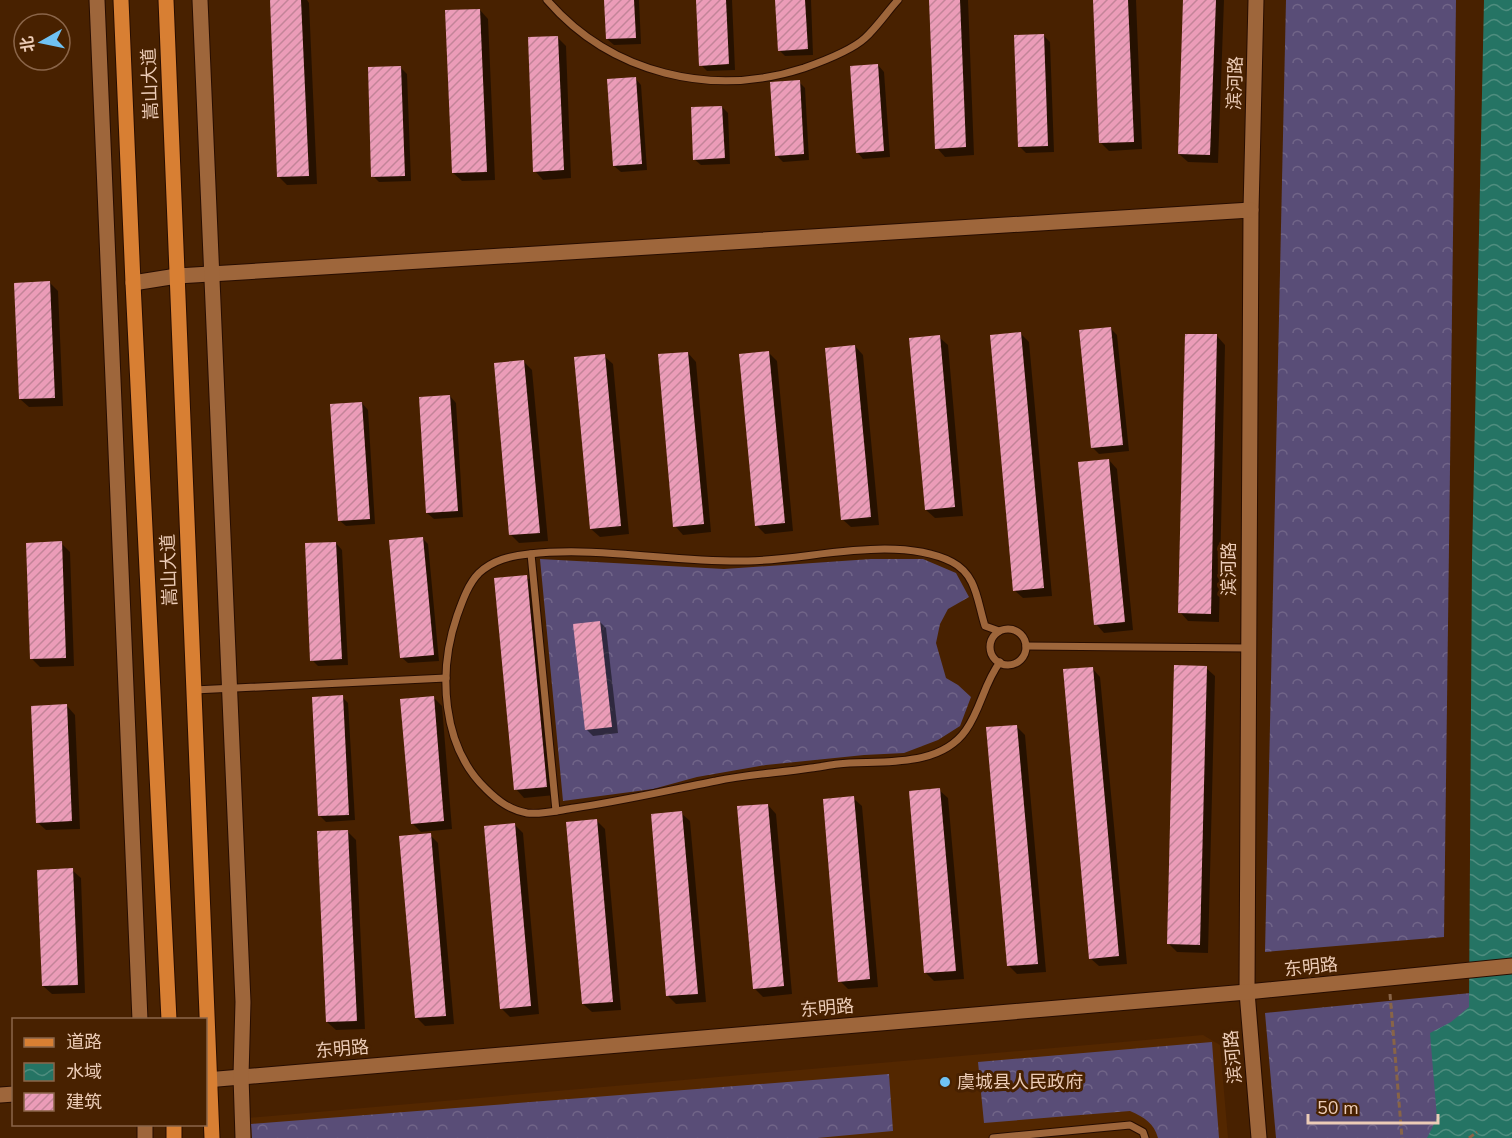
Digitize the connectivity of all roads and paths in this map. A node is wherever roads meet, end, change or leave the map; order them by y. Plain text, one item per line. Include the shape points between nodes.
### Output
1 (97, 0) edge
2 (121, 0) edge
3 (166, 0) edge
4 (200, 0) edge
5 (547, 0) edge
6 (898, 0) edge
7 (1256, 0) edge
8 (1251, 210) junction
9 (212, 274) junction
10 (177, 276) junction
11 (133, 283) junction
12 (531, 554) junction
13 (999, 631) junction
14 (1026, 646) junction
15 (1248, 648) junction
16 (1000, 662) junction
17 (446, 678) junction
18 (230, 688) junction
19 (194, 690) junction
20 (556, 811) junction
21 (1512, 966) edge
22 (1388, 979) junction
23 (1247, 992) junction
24 (140, 1018) edge
25 (169, 1018) edge
26 (205, 1018) edge
27 (241, 1076) junction
28 (207, 1080) edge
29 (1477, 1132) dead end
30 (212, 1138) edge
31 (243, 1138) edge
32 (993, 1138) edge
33 (1145, 1138) edge
34 (1259, 1138) edge
35 (1402, 1138) edge
36 (1469, 1138) edge

1 - 24 street
2 - 11 main road, 嵩山大道
3 - 10 main road, 嵩山大道
4 - 9 street
5 - 6 lane via 598,44 640,65 685,78 732,82 778,76 823,62 864,39
7 - 8 street, 滨河路
8 - 9 street
8 - 15 street, 滨河路
9 - 10 street
9 - 18 street
10 - 11 street
10 - 19 main road, 嵩山大道
11 - 25 main road, 嵩山大道
12 - 13 lane via 749,561 911,550 954,563 971,578 985,626
12 - 17 lane via 501,558 478,574 463,598 451,634
12 - 20 lane
13 - 14 lane via 1016,631
13 - 16 lane via 990,647
14 - 15 lane
14 - 16 lane via 1018,662
15 - 23 street, 滨河路
16 - 20 lane via 965,731 944,750 888,763 837,764 743,776
17 - 18 lane
17 - 20 lane via 451,727 465,762 482,785 503,805 528,813
18 - 19 lane
18 - 27 street via 243,1002
19 - 26 main road, 嵩山大道
21 - 22 street, 东明路
22 - 23 street, 东明路
22 - 35 path
23 - 27 street, 东明路
23 - 34 street, 滨河路
27 - 28 street, 东明路
27 - 31 street
28 - 30 main road, 嵩山大道
29 - 36 path
32 - 33 lane via 1130,1125 1143,1132

